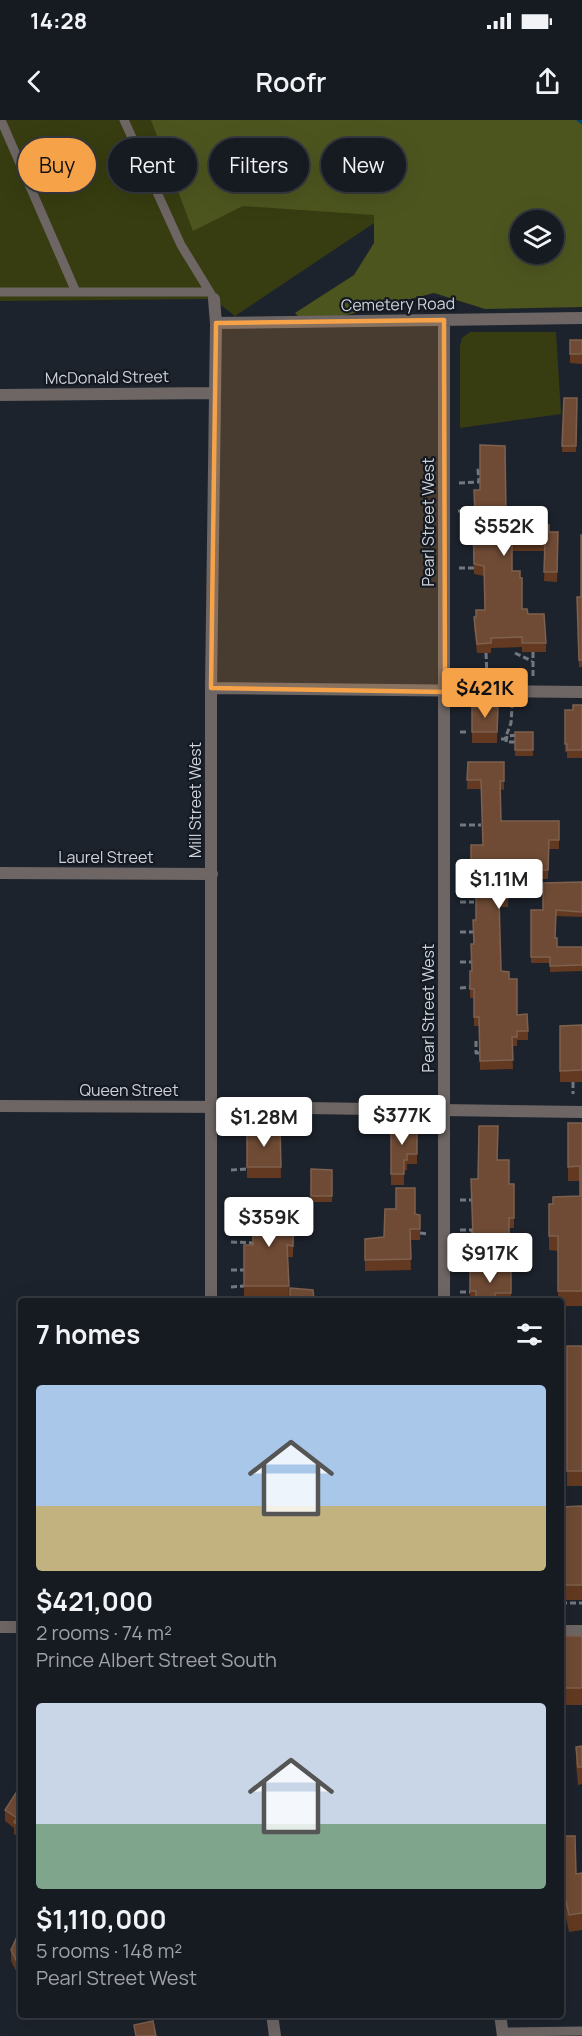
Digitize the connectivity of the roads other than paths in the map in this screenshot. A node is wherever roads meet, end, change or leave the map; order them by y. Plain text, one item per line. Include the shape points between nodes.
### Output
1 (1, 120) edge
2 (124, 120) edge
3 (0, 292) edge
4 (76, 292) junction
5 (212, 295) junction
6 (582, 318) edge
7 (444, 320) junction
8 (216, 323) junction
9 (214, 393) junction
10 (0, 395) edge
11 (212, 688) junction
12 (445, 692) junction
13 (582, 692) edge
14 (0, 873) edge
15 (212, 874) junction
16 (0, 1106) edge
17 (210, 1107) junction
18 (445, 1111) junction
19 (582, 1112) edge
20 (211, 1298) edge
21 (444, 1298) edge
22 (0, 1627) edge
23 (18, 1627) edge
24 (564, 1630) edge
25 (582, 1631) edge
26 (273, 2018) edge
27 (501, 2018) edge
28 (582, 2031) edge
29 (503, 2034) edge
30 (275, 2036) edge

1 - 4 lane
2 - 5 lane via 181,245
3 - 4 lane
4 - 5 lane
5 - 8 street, Mill Street West
6 - 7 street, Cemetery Road
7 - 8 street, Cemetery Road
7 - 12 street, Pearl Street West
8 - 9 street, Mill Street West
9 - 10 street, McDonald Street
9 - 11 street, Mill Street West
11 - 12 street
11 - 15 street, Mill Street West
12 - 13 street
12 - 18 street, Pearl Street West
14 - 15 street, Laurel Street
15 - 17 street, Mill Street West
16 - 17 street, Queen Street
17 - 18 street, Queen Street
17 - 20 street, Mill Street West
18 - 19 street, Queen Street
18 - 21 street, Pearl Street West
22 - 23 street
24 - 25 street
26 - 30 street
27 - 29 street
28 - 29 lane

